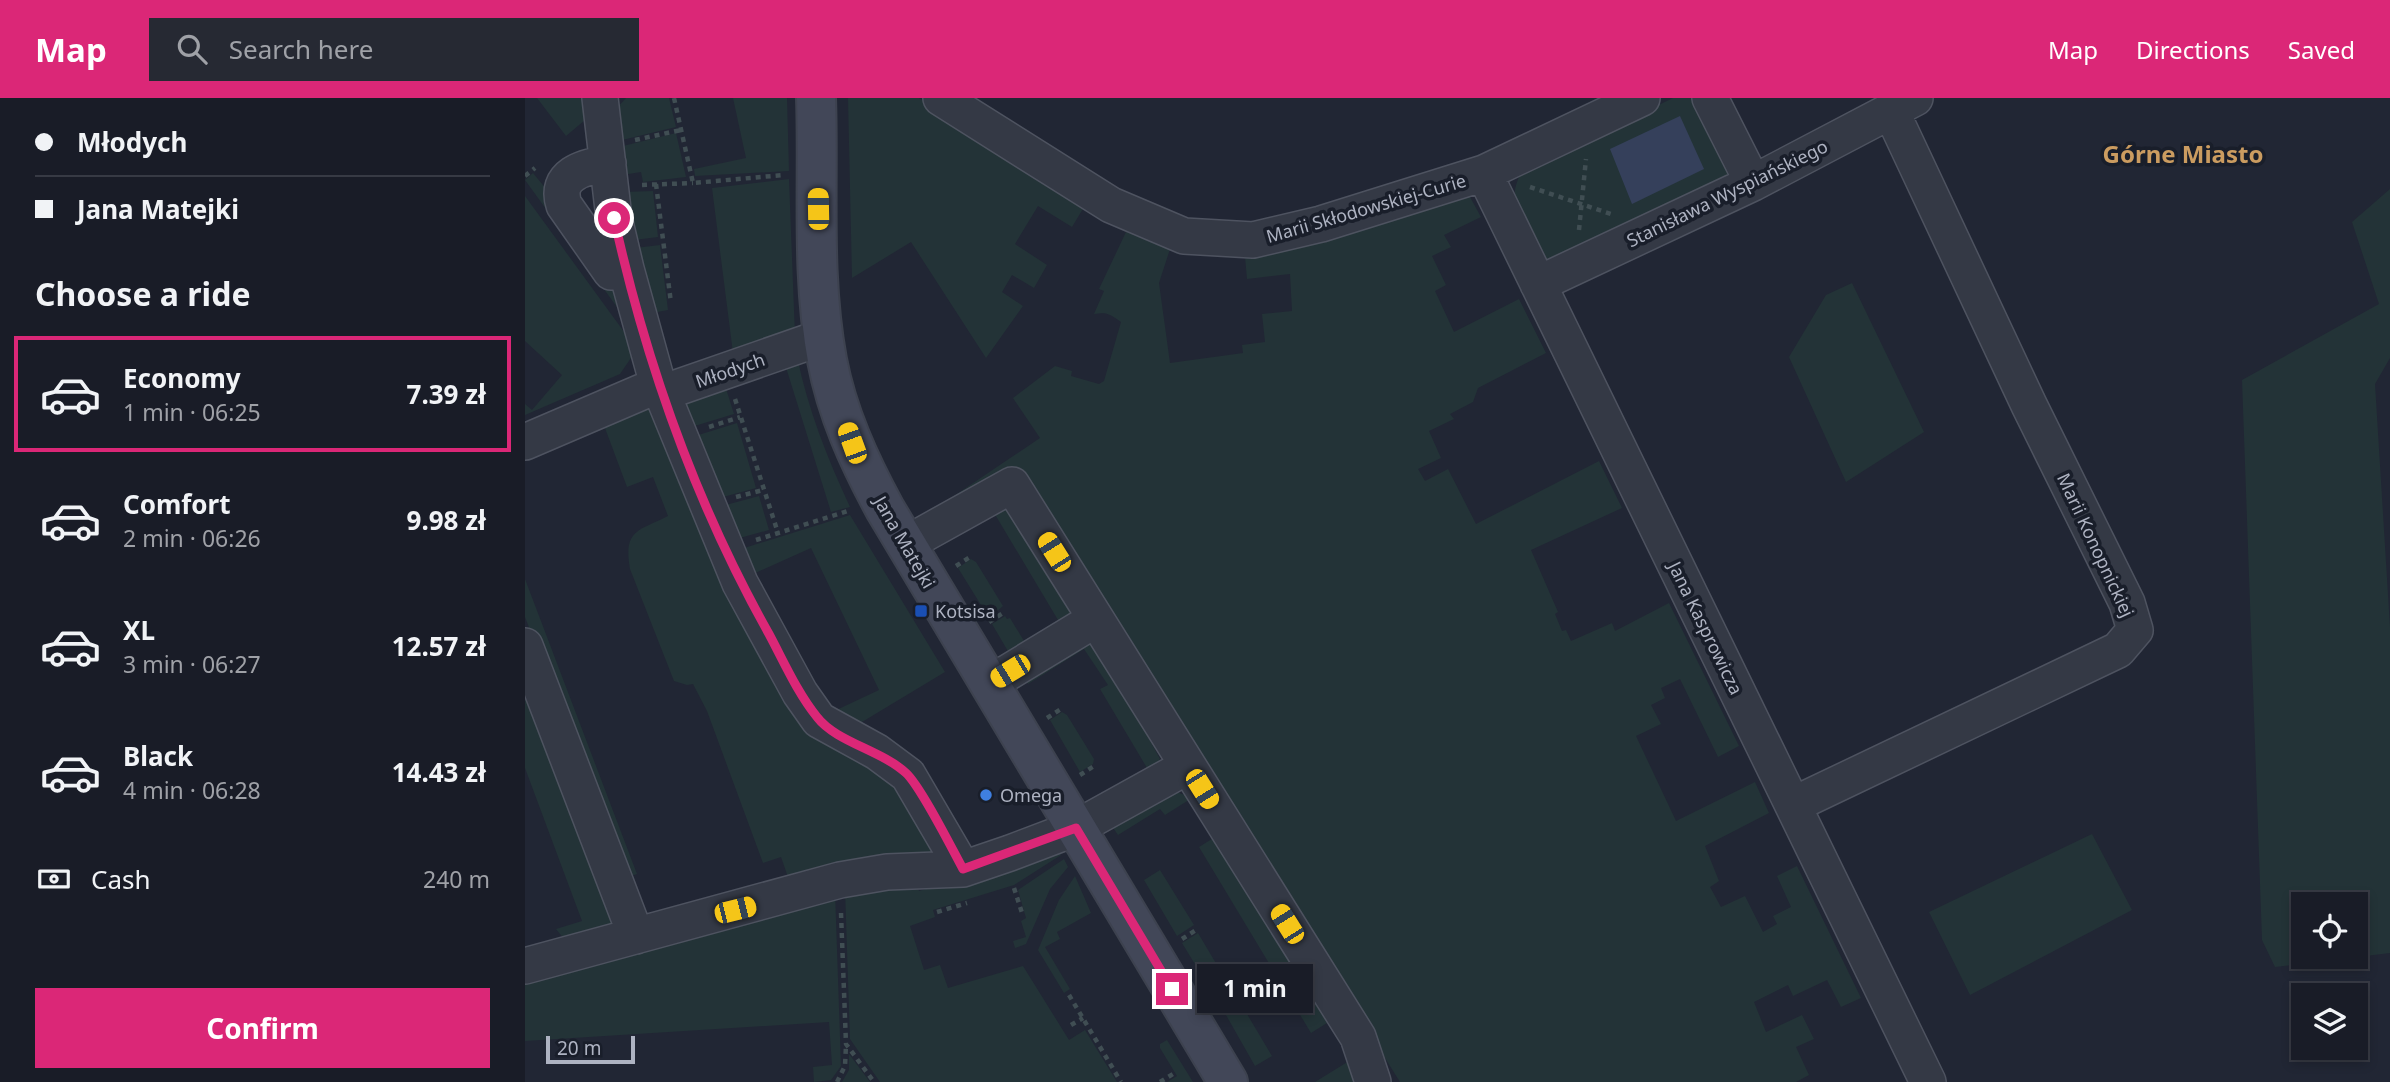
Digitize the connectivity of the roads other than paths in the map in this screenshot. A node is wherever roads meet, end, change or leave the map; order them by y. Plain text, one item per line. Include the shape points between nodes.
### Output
1 (600, 98) edge
2 (816, 98) edge
3 (941, 98) edge
4 (1642, 98) edge
5 (1710, 98) edge
6 (1903, 104) edge
7 (618, 152) junction
8 (1484, 173) junction
9 (1753, 183) junction
10 (626, 270) junction
11 (1538, 284) junction
12 (824, 337) junction
13 (660, 389) junction
14 (525, 442) edge
15 (906, 544) junction
16 (1096, 619) junction
17 (525, 646) edge
18 (989, 684) junction
19 (1188, 766) junction
20 (1793, 805) junction
21 (1076, 828) junction
22 (963, 869) junction
23 (636, 936) junction
24 (525, 966) edge
25 (1370, 1081) edge
26 (1228, 1082) edge
27 (1928, 1082) edge

1 - 7 street
2 - 12 street, Jana Matejki
3 - 8 street, Marii Skłodowskiej-Curie via 1111,205 1184,236 1253,240 1321,224
4 - 8 street, Marii Skłodowskiej-Curie
5 - 9 street
6 - 9 street, Stanisława Wyspiańskiego
6 - 20 street, Marii Konopnickiej via 2029,405 2127,603 2135,630 2118,650
7 - 10 street via 614,218
7 - 10 street via 568,177 561,195 611,272
8 - 11 street, Jana Kasprowicza
9 - 11 street, Stanisława Wyspiańskiego
10 - 13 street
11 - 20 street, Jana Kasprowicza
12 - 13 street, Młodych via 726,372
12 - 15 street, Jana Matejki via 832,383 852,443
13 - 14 street, Młodych
13 - 22 street via 725,549 800,693 819,720 908,775
15 - 16 street via 1012,485
15 - 18 street, Jana Matejki
16 - 18 street
16 - 19 street
17 - 23 street
18 - 21 street, Jana Matejki
19 - 21 street
19 - 25 street via 1357,1037
20 - 27 street, Jana Kasprowicza
21 - 22 street
21 - 26 street, Jana Matejki
22 - 23 street via 887,872 840,880
23 - 24 street

